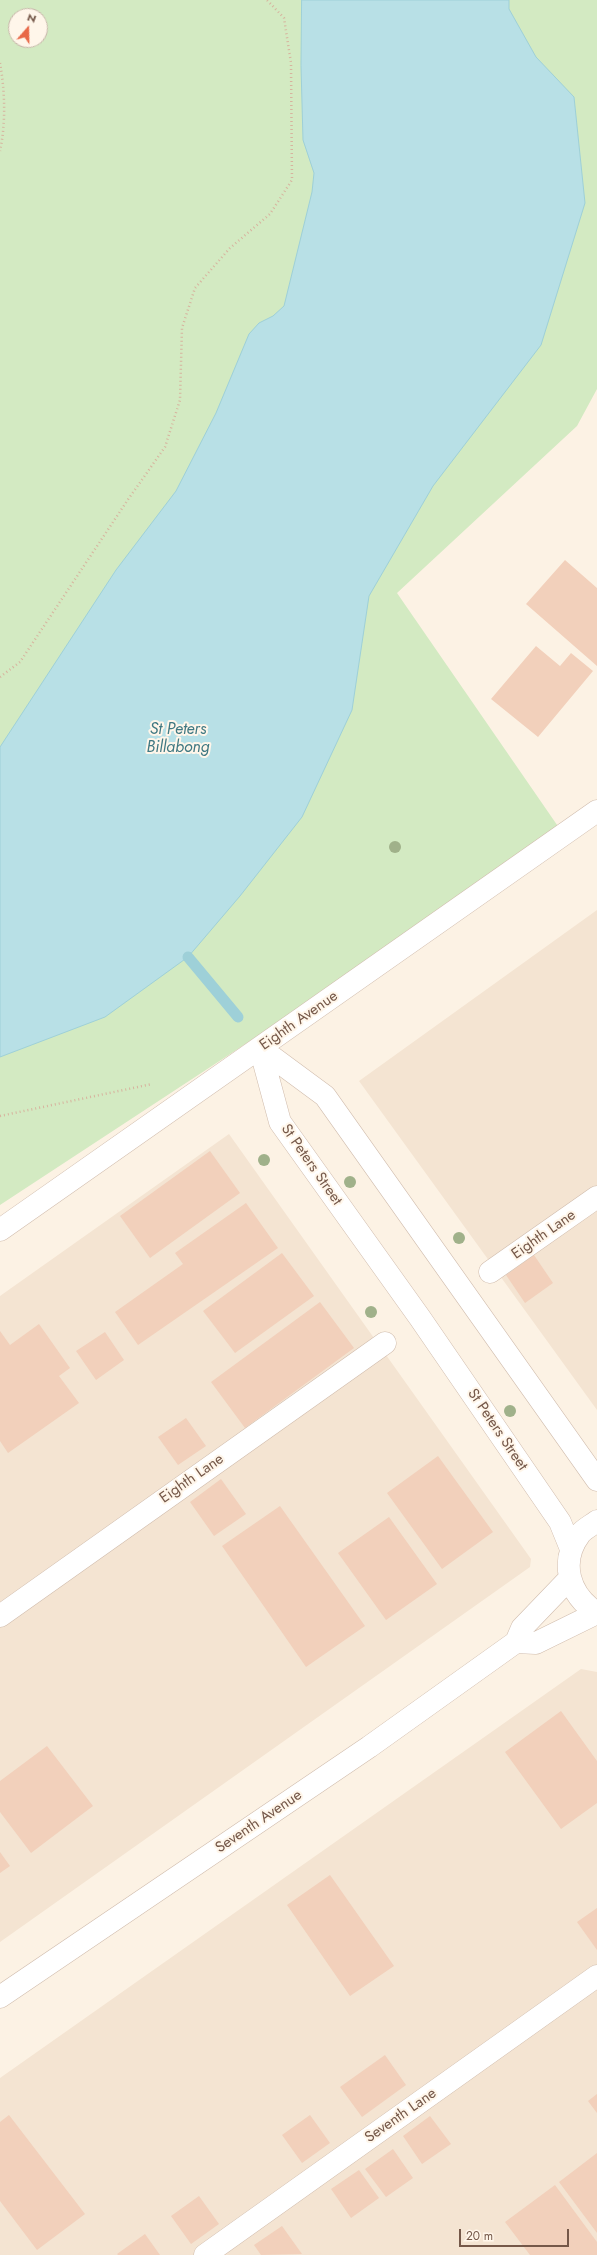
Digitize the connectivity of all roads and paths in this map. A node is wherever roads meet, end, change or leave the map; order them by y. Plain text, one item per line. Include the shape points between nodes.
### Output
1 (267, 0) edge
2 (0, 63) edge
3 (0, 151) edge
4 (0, 677) edge
5 (597, 811) edge
6 (260, 1048) junction
7 (155, 1084) dead end
8 (0, 1116) edge
9 (597, 1198) edge
10 (0, 1230) edge
11 (490, 1272) dead end
12 (384, 1343) dead end
13 (597, 1480) edge
14 (597, 1521) edge
15 (571, 1549) junction
16 (569, 1579) junction
17 (597, 1613) edge
18 (0, 1616) edge
19 (516, 1642) junction
20 (597, 1976) edge
21 (0, 1997) edge
22 (205, 2255) edge

1 - 4 path via 284,18 292,63 292,180 270,214 230,248 195,288 182,328 180,400 165,447 20,662
2 - 3 path via 3,82 3,137
5 - 6 street, Eighth Avenue
6 - 10 street, Eighth Avenue
6 - 13 street via 326,1096
6 - 15 street, St Peters Street via 280,1122 420,1318 560,1522
7 - 8 path
9 - 11 street, Eighth Lane
12 - 18 street, Eighth Lane
14 - 15 street via 581,1533
15 - 16 street
16 - 17 street via 586,1605
16 - 19 street, Seventh Avenue via 522,1628
17 - 19 street via 536,1643
19 - 21 street, Seventh Avenue via 369,1747
20 - 22 street, Seventh Lane

